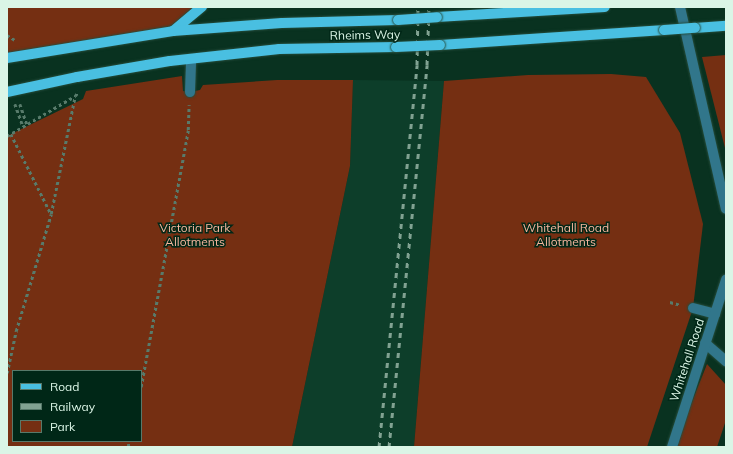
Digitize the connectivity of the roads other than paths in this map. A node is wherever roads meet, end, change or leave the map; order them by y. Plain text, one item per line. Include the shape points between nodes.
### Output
1 (202, 7) edge
2 (605, 7) edge
3 (680, 7) edge
4 (726, 26) edge
5 (173, 31) junction
6 (7, 58) edge
7 (191, 59) junction
8 (7, 92) edge
9 (190, 92) road end
10 (726, 209) edge
11 (726, 280) edge
12 (693, 308) dead end
13 (715, 314) junction
14 (705, 343) junction
15 (726, 361) edge
16 (672, 447) edge

1 - 5 main road
2 - 5 main road, Rheims Way, bridge
3 - 10 street
4 - 7 main road, Rheims Way, bridge via 440,45 279,50
5 - 6 main road, Rheims Way
7 - 8 main road, Rheims Way via 76,77
7 - 9 street
11 - 13 street, Whitehall Road
12 - 13 street
13 - 14 street, Whitehall Road
14 - 15 street
14 - 16 street, Whitehall Road

